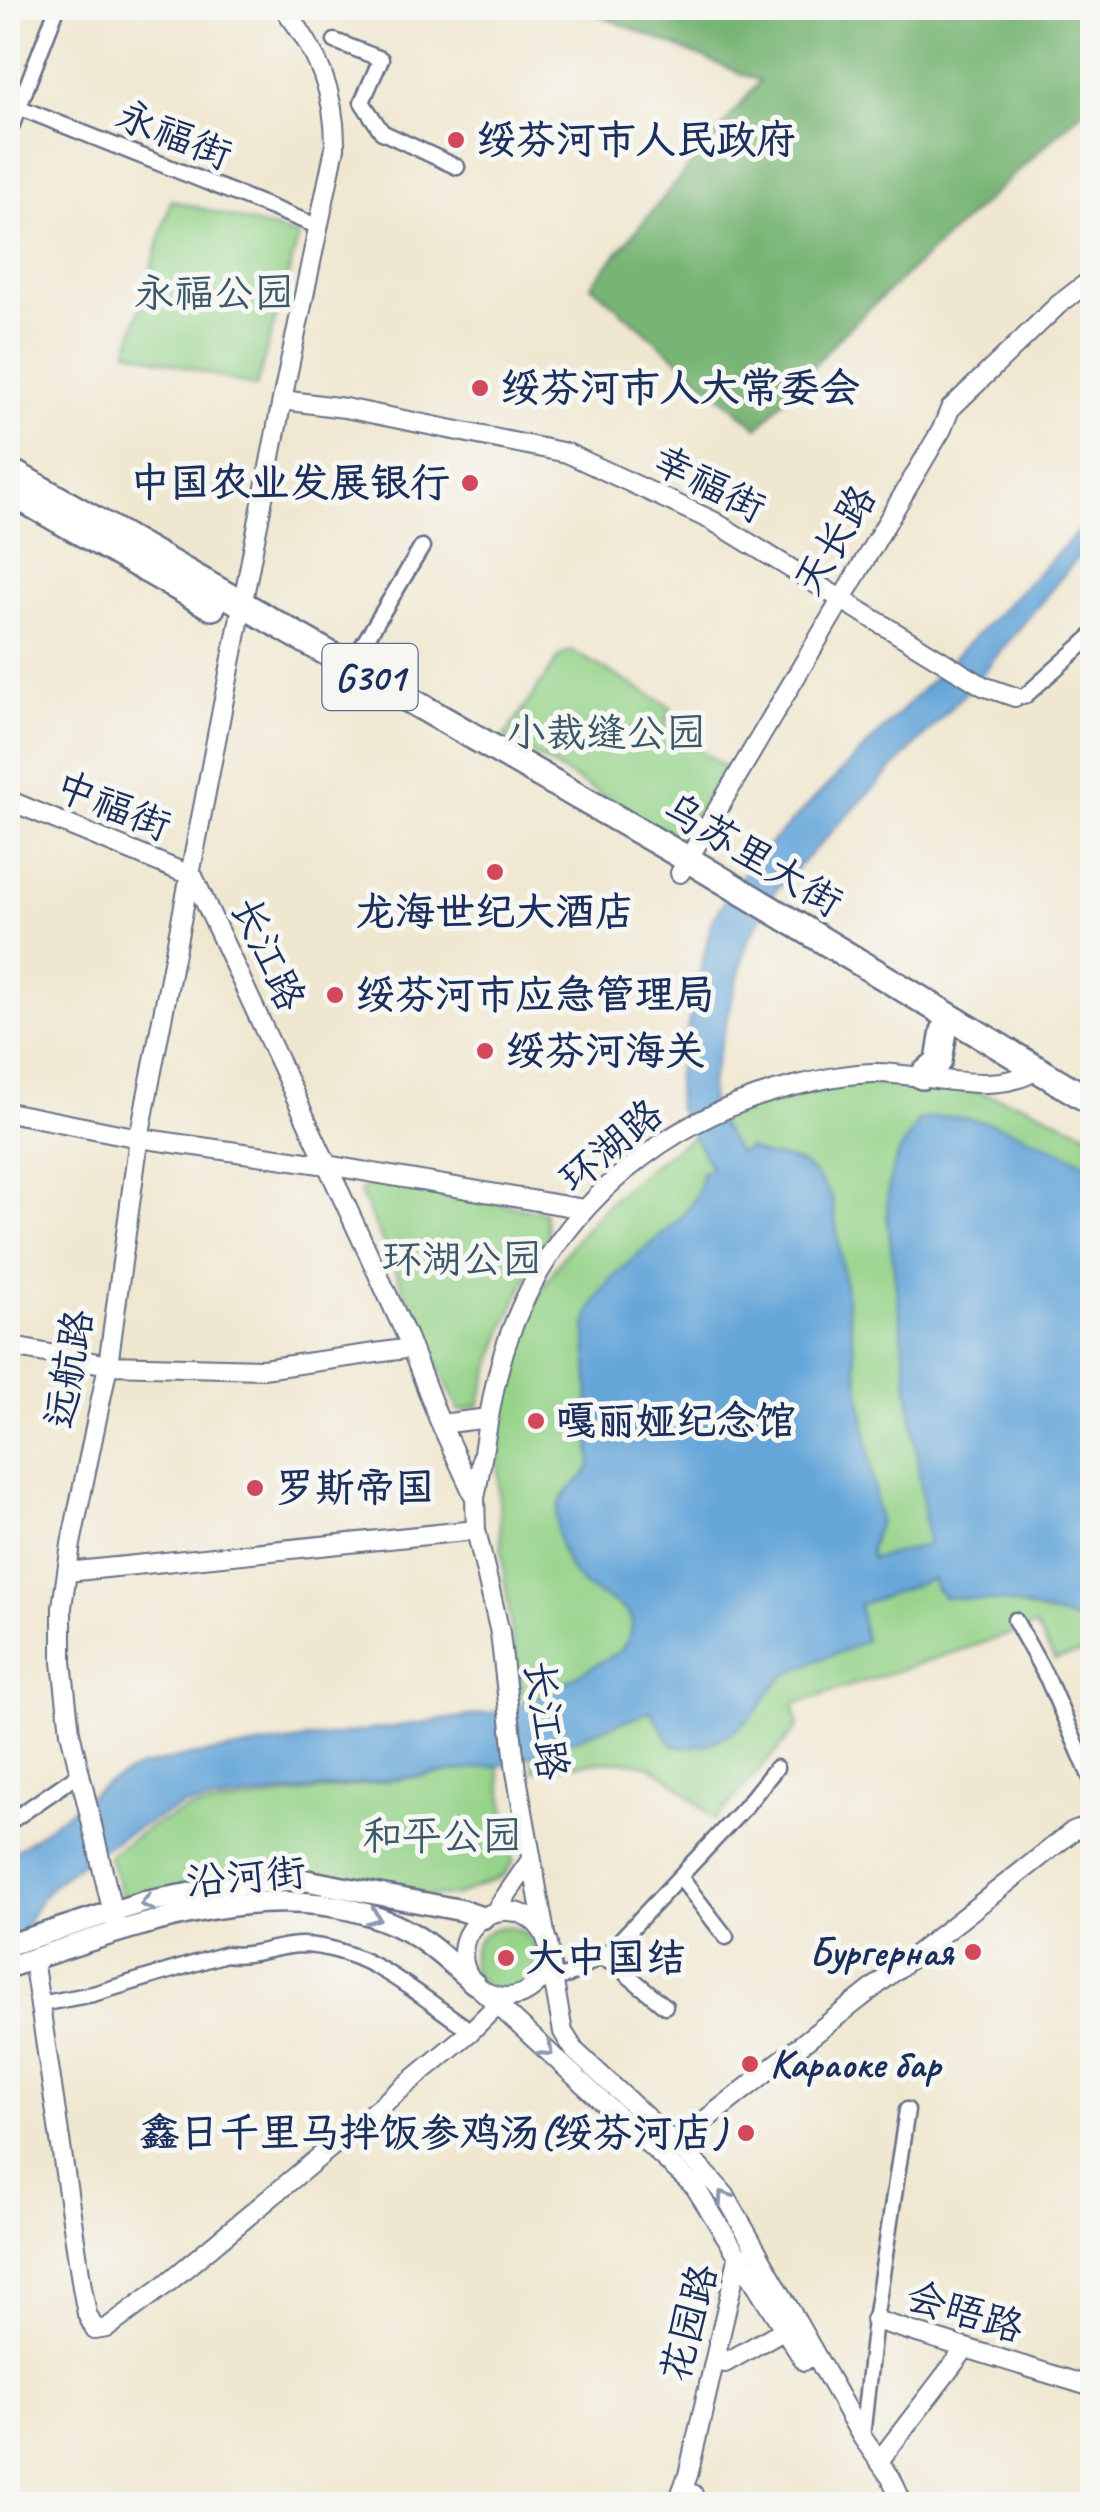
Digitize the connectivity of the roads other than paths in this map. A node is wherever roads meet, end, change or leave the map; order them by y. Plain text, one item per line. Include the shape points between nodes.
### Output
1 (57, 8) edge
2 (284, 8) edge
3 (335, 41) dead end
4 (13, 106) edge
5 (8, 134) edge
6 (457, 167) dead end
7 (317, 226) junction
8 (1092, 279) edge
9 (282, 400) junction
10 (8, 470) edge
11 (8, 491) edge
12 (422, 547) dead end
13 (841, 598) junction
14 (240, 613) junction
15 (1092, 636) edge
16 (350, 666) junction
17 (1015, 697) joint
18 (8, 800) edge
19 (685, 866) junction
20 (192, 876) junction
21 (761, 911) junction
22 (944, 1031) junction
23 (1031, 1074) junction
24 (922, 1076) junction
25 (1092, 1102) edge
26 (8, 1112) edge
27 (1092, 1119) edge
28 (139, 1138) junction
29 (328, 1165) junction
30 (584, 1209) junction
31 (8, 1346) edge
32 (411, 1348) junction
33 (108, 1366) junction
34 (488, 1418) junction
35 (441, 1424) junction
36 (474, 1498) junction
37 (476, 1530) junction
38 (67, 1572) junction
39 (1015, 1620) dead end
40 (776, 1768) dead end
41 (79, 1774) junction
42 (1092, 1780) edge
43 (8, 1824) edge
44 (1092, 1824) edge
45 (530, 1861) junction
46 (680, 1877) junction
47 (488, 1916) junction
48 (115, 1922) junction
49 (726, 1936) dead end
50 (8, 1945) edge
51 (548, 1947) junction
52 (600, 1958) junction
53 (33, 1959) junction
54 (8, 1967) edge
55 (553, 1979) junction
56 (476, 1984) junction
57 (501, 2003) junction
58 (40, 2004) junction
59 (664, 2006) dead end
60 (471, 2032) junction
61 (907, 2110) dead end
62 (676, 2143) junction
63 (753, 2246) junction
64 (743, 2265) junction
65 (875, 2320) junction
66 (785, 2330) junction
67 (965, 2349) junction
68 (725, 2362) junction
69 (1092, 2387) edge
70 (850, 2416) junction
71 (862, 2437) junction
72 (879, 2461) junction
73 (688, 2502) edge
74 (903, 2504) edge

1 - 4 street
2 - 7 street, 长江路 via 313,48 333,99 335,148
3 - 6 street via 381,59 362,102 382,132
4 - 5 street
4 - 7 street, 永福街
7 - 9 street, 长江路
8 - 13 street, 天长路 via 950,409
9 - 13 street, 幸福街 via 567,453 713,521
9 - 14 street, 长江路
10 - 14 highway, 乌苏里大街 / G301
11 - 14 highway, 乌苏里大街 / G301
12 - 16 street
13 - 17 street, 幸福街 via 983,686
13 - 19 street, 天长路
14 - 16 highway, 乌苏里大街 / G301
14 - 19 highway, 乌苏里大街 / G301
14 - 20 street, 长江路
15 - 17 street via 1025,696
16 - 19 highway, 乌苏里大街 / G301
18 - 20 street, 中福街
19 - 21 highway, 乌苏里大街 / G301
20 - 28 street, 远航路
20 - 29 street, 长江路
21 - 22 highway, 乌苏里大街 / G301
21 - 23 highway, 乌苏里大街 / G301
22 - 23 highway, 乌苏里大街 / G301
22 - 24 highway via 939,1061
23 - 24 street, 环湖路 via 998,1084
23 - 25 highway, 乌苏里大街 / G301
23 - 27 highway, 乌苏里大街 / G301
24 - 30 street, 环湖路 via 826,1079 724,1109 677,1133
26 - 28 street
28 - 29 street
28 - 33 street, 远航路
29 - 30 street
29 - 32 street, 长江路
30 - 34 street, 环湖路 via 516,1319
31 - 33 street
32 - 33 street via 263,1369
32 - 35 street, 长江路
33 - 38 street, 远航路
34 - 35 street
34 - 36 street, 环湖路
35 - 36 street, 长江路
36 - 37 street, 长江路
37 - 38 street
37 - 45 street, 长江路 via 500,1633
38 - 41 street, 远航路 via 62,1662
39 - 42 street
40 - 46 street
41 - 43 street
41 - 48 street, 远航路
44 - 62 street via 1073,1831
45 - 47 street
45 - 51 street, 长江路
46 - 49 street
46 - 52 street
47 -> 48 main road, 沿河街 via 299,1879 144,1902
47 - 51 street via 522,1914 539,1927
47 - 56 street via 471,1930 463,1954
48 - 50 main road, 沿河街
48 - 53 main road, 沿河街
48 -> 56 main road, 沿河街 via 298,1900 356,1910 410,1932
51 - 55 street, 长江路
51 - 57 street via 546,1971 536,1985
52 - 55 street
52 - 59 street
53 - 54 main road, 沿河街
53 - 58 street
55 - 62 street, 长江路 via 563,2032 575,2050
56 - 57 street
57 - 60 street
57 -> 64 street via 695,2187
58 - 60 street via 226,1954 298,1945 370,1961
58 - 60 street via 82,2287 95,2330 165,2285
61 - 65 street
63 -> 62 street, 长江路 via 724,2195
63 - 64 street, 花园路
63 - 70 street, 长江路
64 - 66 street
64 - 68 street, 花园路
64 - 73 street, 花园路 via 688,2475
65 - 67 street, 会晤路
65 - 71 street
66 - 68 street
66 - 70 street via 830,2403
67 - 69 street, 会晤路
67 - 72 street
68 - 73 street, 花园路
70 - 71 street
71 - 72 street
72 - 74 street

